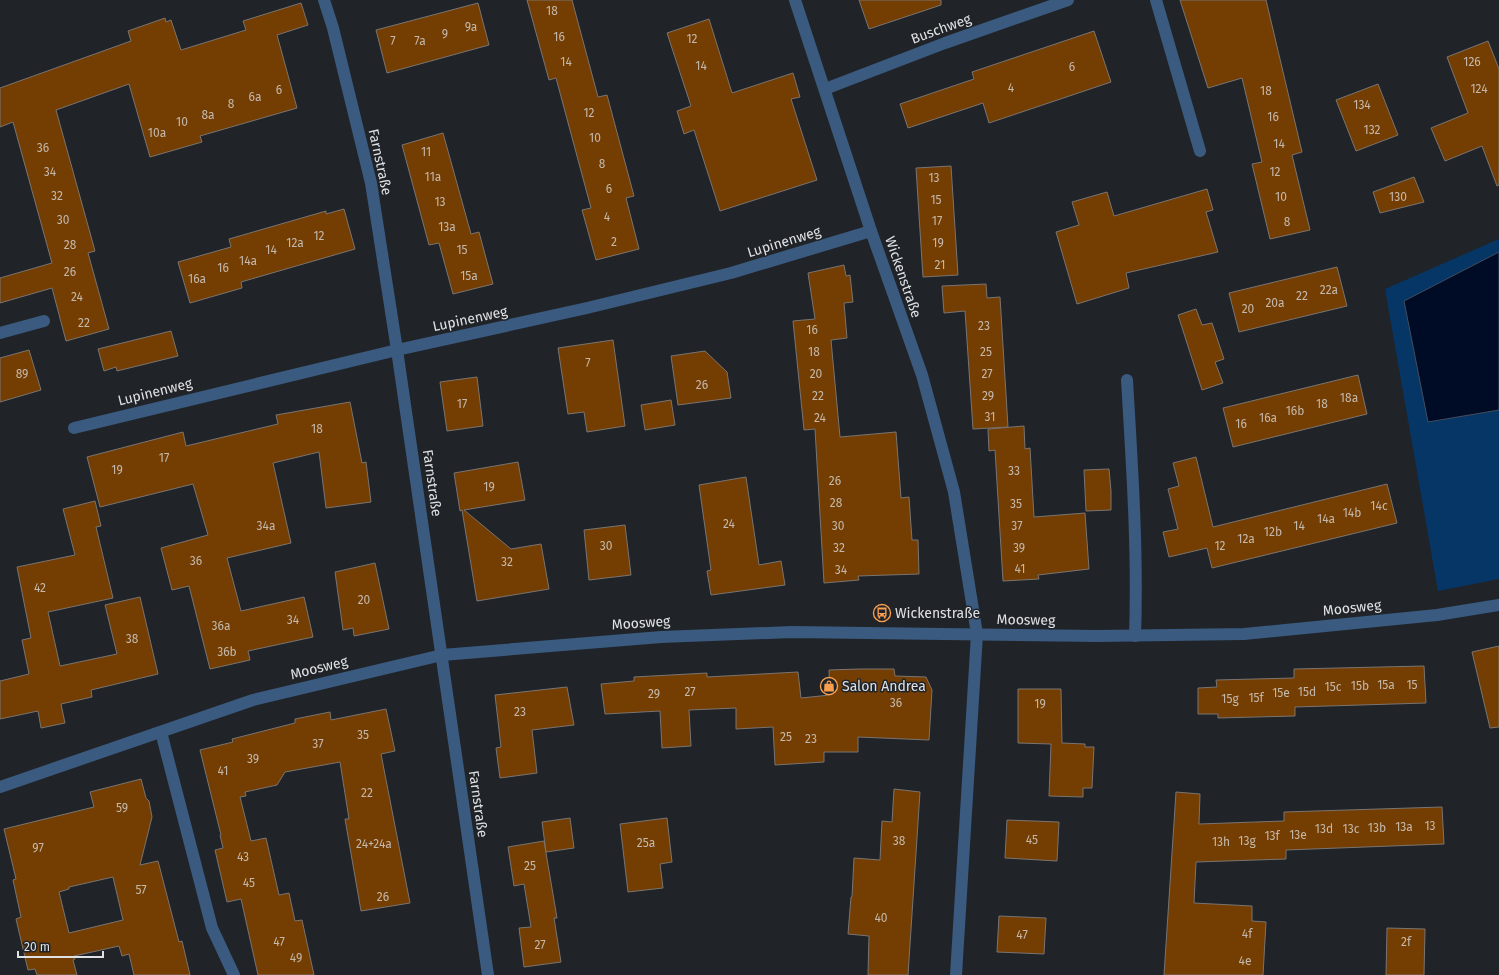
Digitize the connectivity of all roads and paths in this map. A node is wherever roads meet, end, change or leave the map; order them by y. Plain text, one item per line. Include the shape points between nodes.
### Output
1 (324, 0) edge
2 (795, 0) edge
3 (1067, 0) edge
4 (1156, 0) edge
5 (824, 89) junction
6 (1200, 150) dead end
7 (871, 231) junction
8 (44, 321) dead end
9 (0, 333) edge
10 (397, 350) junction
11 (1127, 380) dead end
12 (74, 428) dead end
13 (1499, 605) edge
14 (977, 634) junction
15 (1135, 636) junction
16 (442, 655) junction
17 (161, 732) junction
18 (0, 787) edge
19 (234, 975) edge
20 (488, 975) edge
21 (956, 975) edge

1 - 10 street, Farnstraße via 371,183
2 - 5 street, Wickenstraße
3 - 5 street, Buschweg
4 - 6 street
5 - 7 street, Wickenstraße
7 - 10 street, Lupinenweg via 731,273
7 - 14 street, Wickenstraße via 922,375 954,492
8 - 9 street
10 - 12 street, Lupinenweg
10 - 16 street, Farnstraße
11 - 15 street via 1134,527
13 - 15 street, Moosweg via 1437,615 1244,634
14 - 15 street, Moosweg
14 - 16 street, Moosweg via 792,632 660,637
14 - 21 street, Wickenstraße
16 - 17 street, Moosweg via 253,700
16 - 20 street, Farnstraße
17 - 18 street, Moosweg
17 - 19 street via 212,928

